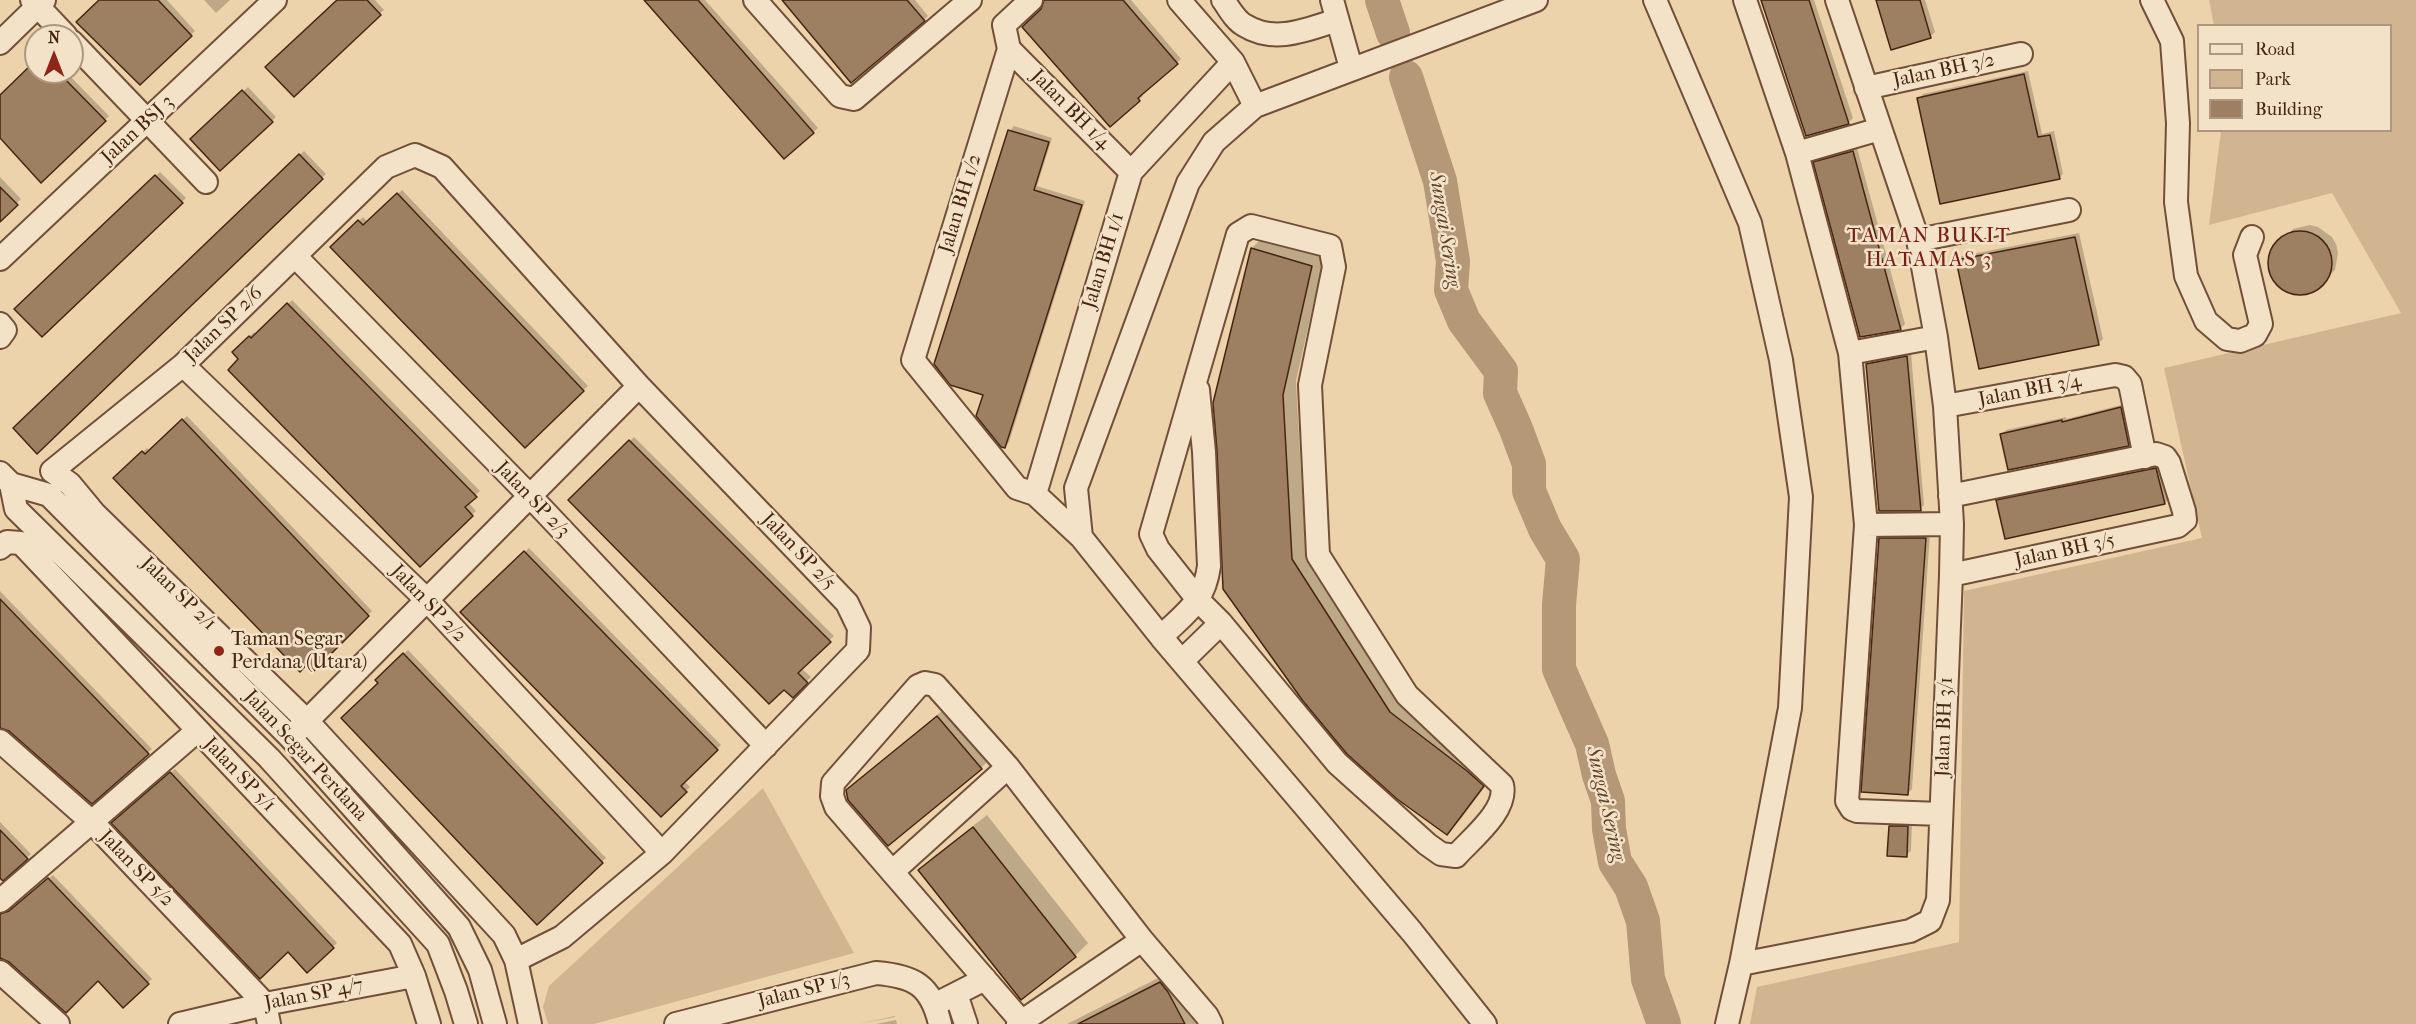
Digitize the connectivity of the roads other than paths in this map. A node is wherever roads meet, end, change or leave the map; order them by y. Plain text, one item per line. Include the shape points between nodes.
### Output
1 (275, 0) edge
2 (755, 0) edge
3 (970, 0) edge
4 (1031, 0) edge
5 (1179, 0) edge
6 (1222, 0) edge
7 (1655, 0) edge
8 (1745, 0) edge
9 (1837, 0) edge
10 (2152, 0) edge
11 (38, 2) edge
12 (1522, 2) edge
13 (1490, 8) edge
14 (1335, 10) edge
15 (56, 24) edge
16 (0, 43) edge
17 (1009, 49) junction
18 (2021, 54) dead end
19 (84, 55) edge
20 (1233, 62) junction
21 (1351, 68) junction
22 (1866, 88) junction
23 (1255, 106) junction
24 (147, 122) junction
25 (1880, 129) junction
26 (1797, 153) junction
27 (386, 167) joint
28 (1131, 172) junction
29 (206, 182) dead end
30 (2069, 210) dead end
31 (2252, 237) dead end
32 (1918, 240) junction
33 (295, 256) junction
34 (0, 259) edge
35 (1936, 337) junction
36 (1850, 353) junction
37 (183, 365) junction
38 (1197, 382) junction
39 (639, 386) junction
40 (1945, 406) junction
41 (2145, 457) junction
42 (52, 471) joint
43 (5, 479) edge
44 (1035, 494) junction
45 (530, 496) junction
46 (1950, 496) junction
47 (1952, 524) junction
48 (1866, 525) junction
49 (1081, 537) junction
50 (10, 546) edge
51 (1951, 575) junction
52 (427, 600) junction
53 (1198, 601) junction
54 (1221, 623) junction
55 (1161, 637) junction
56 (1182, 661) junction
57 (308, 722) junction
58 (197, 731) junction
59 (290, 737) junction
60 (0, 741) edge
61 (766, 746) junction
62 (269, 758) junction
63 (1008, 767) junction
64 (1941, 814) junction
65 (93, 823) junction
66 (662, 854) junction
67 (892, 872) junction
68 (0, 901) edge
69 (1142, 940) junction
70 (516, 960) junction
71 (1741, 964) junction
72 (0, 972) edge
73 (414, 976) junction
74 (985, 979) junction
75 (944, 1007) edge
76 (267, 1014) edge
77 (1478, 1018) edge
78 (1020, 1023) edge
79 (58, 1024) edge
80 (180, 1024) edge
81 (429, 1024) edge
82 (466, 1024) edge
83 (495, 1024) edge
84 (530, 1024) edge
85 (676, 1024) edge
86 (966, 1024) edge
87 (1211, 1024) edge
88 (1727, 1024) edge

1 - 24 street, Jalan BSJ 3
2 - 3 street via 840,96 854,99
4 - 17 street, Jalan BH 1/2 via 1004,25
5 - 20 street
6 - 14 street via 1242,24 1261,33 1286,36
7 - 71 street via 1750,223 1781,360 1801,498 1790,708
8 - 26 street
9 - 22 street, Jalan BH 3/1
10 - 31 street via 2172,41 2178,123 2176,202 2186,276 2206,321 2226,339 2240,341 2255,335 2261,324 2245,255
11 - 15 street
11 - 16 street
12 - 13 street
13 - 21 street
14 - 21 street
17 - 28 street, Jalan BH 1/4
17 - 44 street, Jalan BH 1/2 via 913,360 1017,488
18 - 22 street, Jalan BH 3/2
19 - 24 street
20 - 23 street
20 - 28 street, Jalan BH 1/1
21 - 23 street
22 - 25 street, Jalan BH 3/1
23 - 49 street via 1214,142 1188,183 1076,488
24 - 29 street
24 - 34 street, Jalan BSJ 3
25 - 26 street
25 - 32 street, Jalan BH 3/1
26 - 36 street
27 - 33 street, Jalan SP 2/6
27 - 39 street, Jalan SP 2/5 via 415,155 442,167
28 - 44 street, Jalan BH 1/1
30 - 32 street
32 - 35 street, Jalan BH 3/1
33 - 37 street, Jalan SP 2/6
33 - 45 street, Jalan SP 2/3
35 - 36 street
35 - 40 street, Jalan BH 3/1
36 - 48 street
37 - 42 street, Jalan SP 2/6
37 - 52 street, Jalan SP 2/2
38 - 53 street via 1209,566
38 - 53 street via 1151,534
38 - 54 street via 1238,234 1251,226 1330,246 1334,267 1310,385 1318,555 1407,695 1502,785 1500,808 1456,856 1440,854 1337,763
39 - 45 street
39 - 61 street, Jalan SP 2/5 via 847,603 859,628 858,650
40 - 41 street, Jalan BH 3/4 via 2115,375 2124,377 2130,384
40 - 46 street, Jalan BH 3/1
41 - 46 street
41 - 51 street, Jalan BH 3/5 via 2156,454 2169,463 2184,511 2185,520 2178,526
42 - 57 street, Jalan SP 2/1 via 70,484 94,513
43 - 59 street, Jalan Segar Perdana via 49,495
43 - 62 street, Jalan Segar Perdana via 16,509
44 - 49 street
45 - 52 street
45 - 61 street, Jalan SP 2/3
46 - 47 street, Jalan BH 3/1
47 - 48 street
47 - 51 street, Jalan BH 3/1
48 - 64 street via 1847,801 1857,811
49 - 55 street
50 - 58 street, Jalan SP 5/1
51 - 64 street, Jalan BH 3/1
52 - 57 street
52 - 66 street, Jalan SP 2/2
53 - 54 street
53 - 55 street
54 - 56 street
55 - 56 street
56 - 77 street
57 - 59 street
57 - 70 street, Jalan SP 2/1 via 504,935
58 - 65 street
58 - 73 street, Jalan SP 5/1 via 400,944
59 - 62 street
59 - 83 street, Jalan Segar Perdana via 459,927 480,970
60 - 65 street, Jalan SP 5/2
61 - 66 street, Jalan SP 2/5
62 - 82 street, Jalan Segar Perdana via 438,944
63 - 67 street
63 - 67 street via 935,685 918,686 833,783 836,807
63 - 69 street
64 - 71 street, Jalan BH 3/1 via 1938,900 1930,921 1910,931
65 - 68 street
65 - 76 street, Jalan SP 5/2
66 - 70 street, Jalan SP 2/5 via 562,937
67 - 74 street
69 - 78 street
69 - 87 street
70 - 84 street, Jalan SP 2/1
71 - 88 street
72 - 79 street
73 - 76 street, Jalan SP 4/7
73 - 81 street, Jalan SP 5/1
74 - 75 street
74 - 78 street
75 - 85 street, Jalan SP 1/3 via 918,983 899,975 876,973
75 - 86 street
76 - 80 street, Jalan SP 4/7

